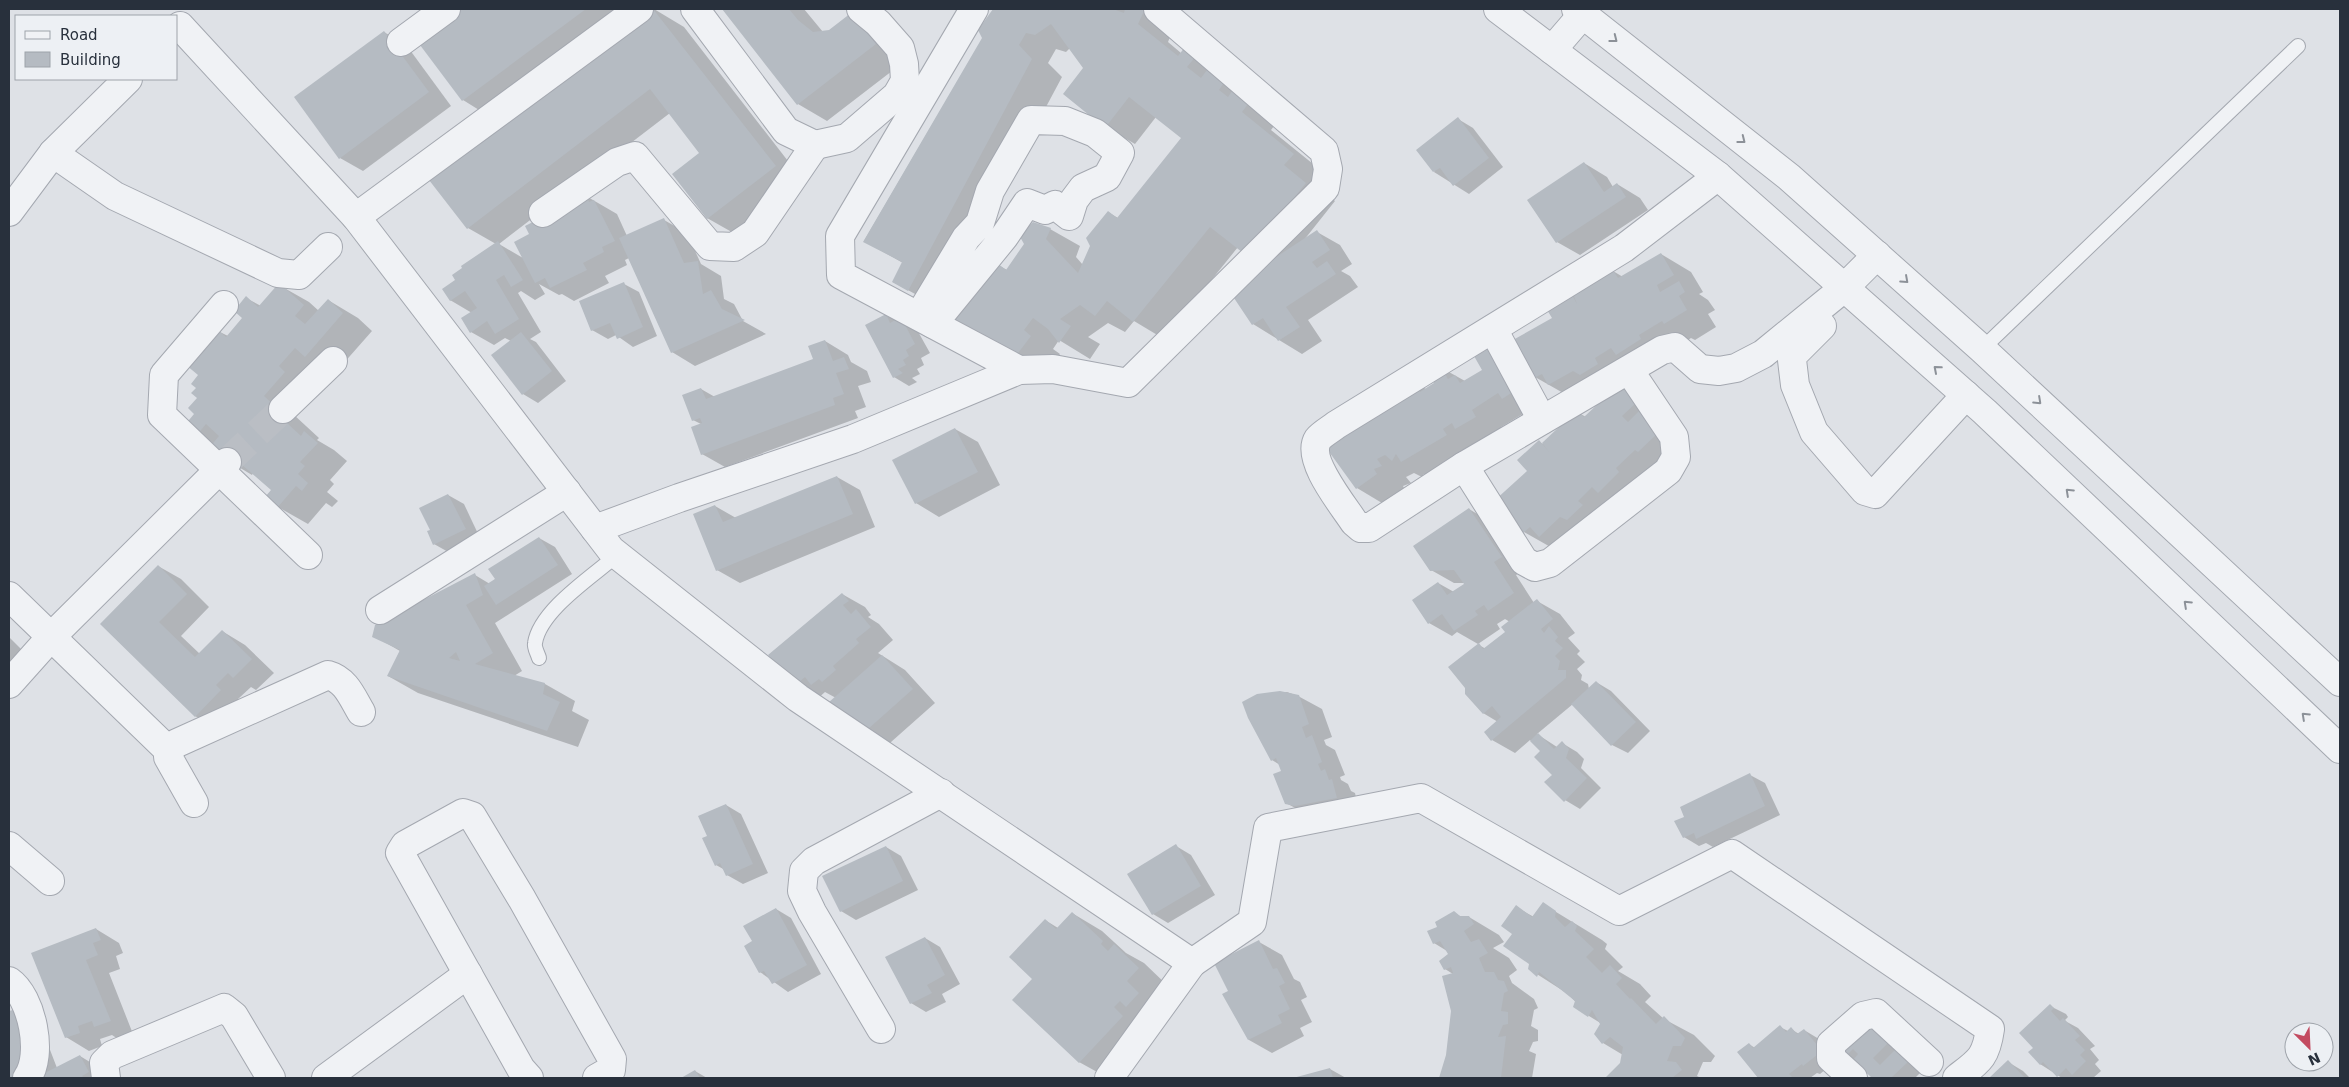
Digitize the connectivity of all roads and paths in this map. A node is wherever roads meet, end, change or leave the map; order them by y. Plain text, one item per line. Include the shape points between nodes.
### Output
1 (446, 9) edge
2 (638, 9) edge
3 (695, 9) edge
4 (862, 9) edge
5 (974, 9) edge
6 (1158, 9) edge
7 (1498, 9) edge
8 (1579, 11) edge
9 (180, 22) edge
10 (401, 42) dead end
11 (2298, 46) dead end
12 (1552, 50) junction
13 (127, 80) edge
14 (815, 145) junction
15 (54, 153) junction
16 (1718, 176) junction
17 (9, 212) edge
18 (543, 213) dead end
19 (356, 217) junction
20 (328, 247) dead end
21 (1877, 255) junction
22 (1850, 292) junction
23 (224, 305) dead end
24 (926, 320) junction
25 (1492, 329) junction
26 (1982, 349) junction
27 (333, 361) dead end
28 (1019, 370) junction
29 (1629, 370) junction
30 (2015, 379) junction
31 (1975, 403) junction
32 (283, 409) tunnel mouth
33 (1542, 420) junction
34 (223, 466) junction
35 (1464, 466) junction
36 (567, 492) junction
37 (595, 529) junction
38 (308, 555) dead end
39 (617, 555) junction
40 (9, 596) edge
41 (380, 610) dead end
42 (51, 637) junction
43 (539, 658) dead end
44 (2340, 682) edge
45 (9, 684) edge
46 (361, 712) dead end
47 (2340, 749) edge
48 (168, 750) junction
49 (941, 793) junction
50 (194, 803) dead end
51 (9, 846) edge
52 (50, 881) dead end
53 (1192, 963) junction
54 (468, 974) junction
55 (9, 981) edge
56 (881, 1028) dead end
57 (1938, 1072) edge
58 (517, 1075) edge
59 (27, 1078) edge
60 (106, 1078) edge
61 (271, 1078) edge
62 (326, 1078) edge
63 (597, 1078) edge
64 (1109, 1078) edge
65 (1853, 1078) edge

1 - 10 street
2 - 19 street
3 - 14 street via 786,131
4 - 14 street via 900,48 905,81 897,95 846,138
5 - 24 street via 840,236 841,275
6 - 28 street via 1324,151 1328,169 1324,188 1128,383 1053,369
7 - 12 street
8 - 12 street
8 -> 21 street via 1789,177
9 - 19 street
11 - 26 lane
12 - 16 street
13 - 15 street
14 - 18 street via 755,233 734,247 710,246 635,156 617,162
15 - 17 street
15 - 20 street via 115,196 278,273 299,275
16 - 22 street
16 - 25 street via 1624,248
19 - 36 street
21 - 22 street
21 -> 26 street
22 - 29 street via 1763,354 1736,368 1700,370 1675,347 1662,350
31 -> 22 street
22 - 31 street via 1792,360 1795,385 1814,432 1865,491 1875,494
23 - 34 street via 164,375 162,391 162,415
24 - 24 street via 966,238 980,223 990,191 1031,120 1065,120 1095,133 1120,153 1107,177 1083,188 1074,200 1069,216 1055,205 1045,210 1027,203 1004,237
24 - 28 street
25 - 33 street
25 - 35 street via 1336,425 1318,440 1315,449 1324,476 1360,528 1369,528
26 - 30 street
27 - 32 street
28 - 37 street via 853,439
29 - 33 street
29 - 35 street via 1674,437 1676,457 1668,471 1550,563 1535,567 1524,561
30 - 31 street
30 -> 44 street
47 -> 31 street
33 - 35 street
34 - 38 street
34 - 42 street
36 - 37 street
36 - 41 street
37 - 39 street
39 - 43 lane via 555,608 540,628 535,645
39 - 49 street via 798,698
40 - 42 street
42 - 45 street
42 - 48 street
46 - 48 street via 339,678 328,675 177,743
48 - 50 street via 168,757
49 - 53 street
49 - 56 street via 814,861 804,871 802,891 812,912
51 - 52 street
53 - 57 street via 1252,922 1268,828 1421,798 1619,910 1732,854 1990,1028 1987,1048 1975,1064
53 - 64 street
54 - 58 street
54 - 62 street
54 - 63 street via 400,853 405,845 463,813 472,816 612,1059 611,1070
55 - 59 street via 16,986 28,1008 35,1035 33,1071
57 - 65 street via 1876,1013 1863,1016 1831,1044 1831,1058
60 - 61 street via 104,1063 112,1055 224,1008 234,1016

